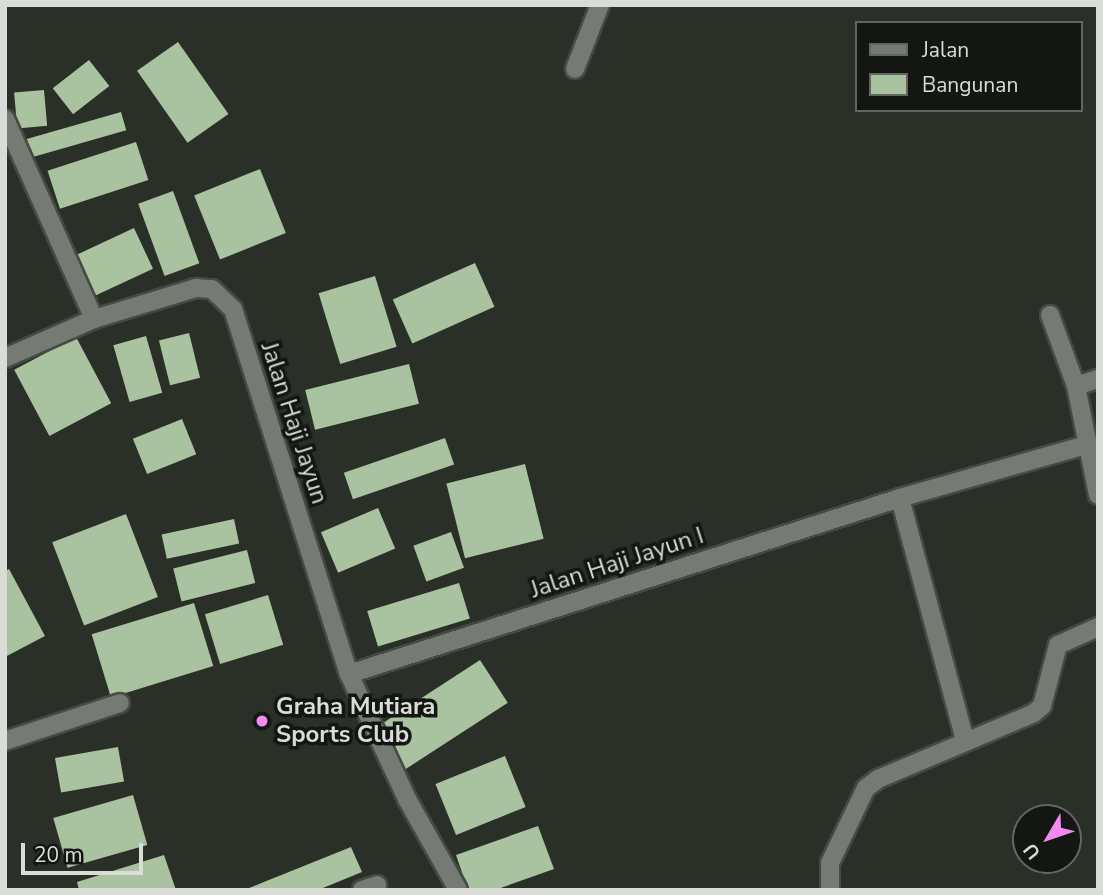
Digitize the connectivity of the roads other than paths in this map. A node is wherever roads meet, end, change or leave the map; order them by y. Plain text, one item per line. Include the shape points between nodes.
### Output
1 (600, 5) edge
2 (575, 69) dead end
3 (5, 119) edge
4 (1050, 315) dead end
5 (94, 319) junction
6 (5, 358) edge
7 (1098, 379) edge
8 (1076, 386) junction
9 (1086, 446) junction
10 (1098, 495) edge
11 (900, 498) junction
12 (1098, 627) edge
13 (349, 674) junction
14 (120, 704) dead end
15 (5, 741) edge
16 (965, 741) junction
17 (458, 890) edge
18 (830, 890) edge

1 - 2 street
3 - 5 street
4 - 8 street
5 - 6 street, Jalan Haji Jayun
5 - 13 street, Jalan Haji Jayun via 197,288 212,289 233,309
7 - 8 street
8 - 9 street
9 - 10 street
9 - 11 street, Jalan Haji Jayun I
11 - 13 street, Jalan Haji Jayun I
11 - 16 street
12 - 16 street via 1058,645 1042,706
13 - 17 street, Jalan Haji Jayun via 407,799
14 - 15 street
16 - 18 street via 866,788 830,863

